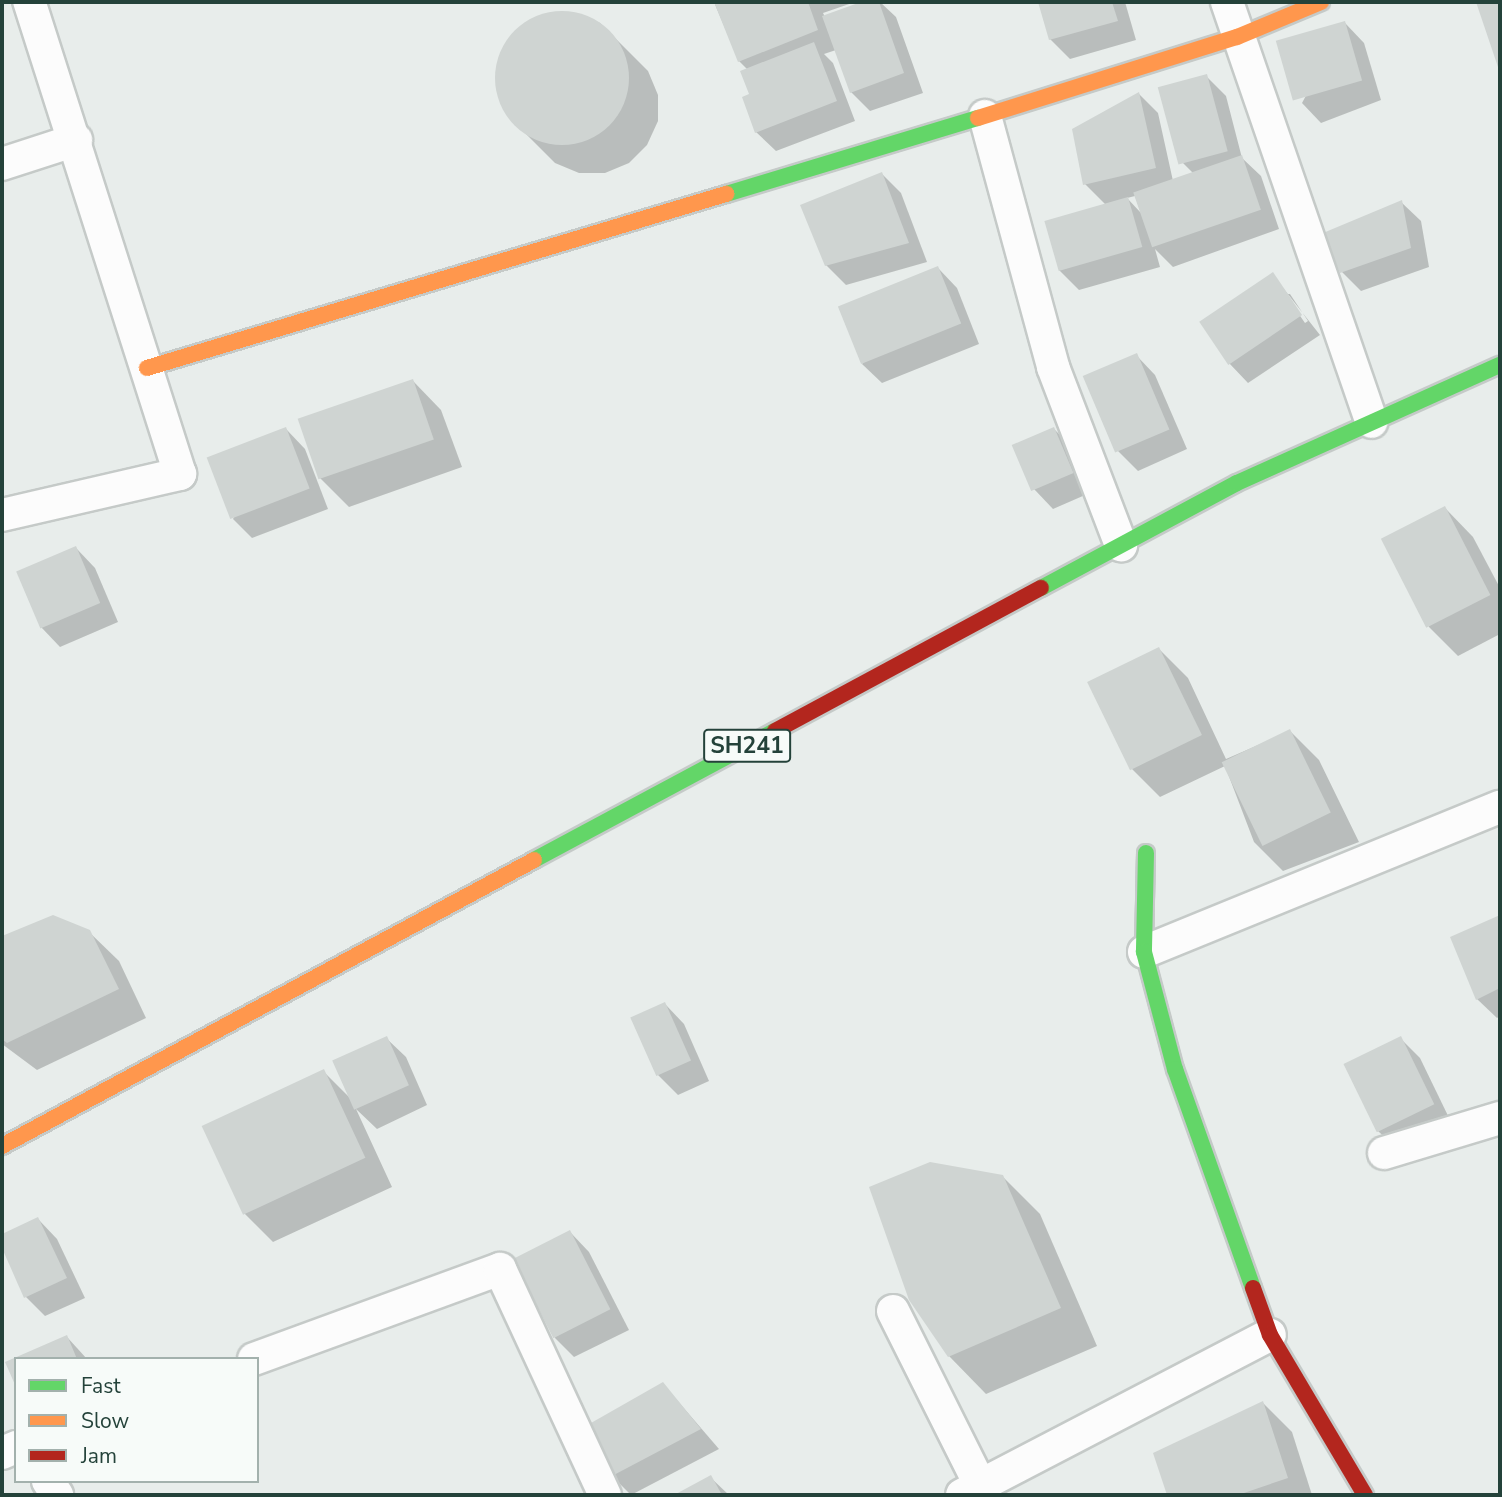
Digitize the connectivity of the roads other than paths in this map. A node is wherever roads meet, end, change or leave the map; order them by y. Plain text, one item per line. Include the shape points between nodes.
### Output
1 (29, 2) edge
2 (1227, 2) edge
3 (1321, 2) edge
4 (1237, 37) junction
5 (985, 116) junction
6 (76, 140) junction
7 (2, 163) edge
8 (1500, 365) edge
9 (147, 368) junction
10 (1372, 422) junction
11 (2, 515) edge
12 (1121, 545) junction
13 (1500, 807) edge
14 (1146, 853) dead end
15 (1144, 952) junction
16 (1500, 1118) edge
17 (5, 1135) edge
18 (1384, 1153) dead end
19 (893, 1311) dead end
20 (1270, 1335) junction
21 (259, 1357) edge
22 (976, 1492) edge
23 (605, 1495) edge
24 (1365, 1495) edge

1 - 6 street
2 - 4 street
3 - 4 street
4 - 5 street
4 - 10 street
5 - 9 street
5 - 12 street via 1053,367
6 - 7 street
6 - 9 street
8 - 10 street, SH241
9 - 11 street via 180,474
10 - 12 street, SH241 via 1237,483
12 - 17 street, SH241
13 - 15 street
14 - 15 street
15 - 20 street via 1175,1069
16 - 18 street
19 - 22 street
20 - 22 street
20 - 24 street
21 - 23 street via 500,1269

